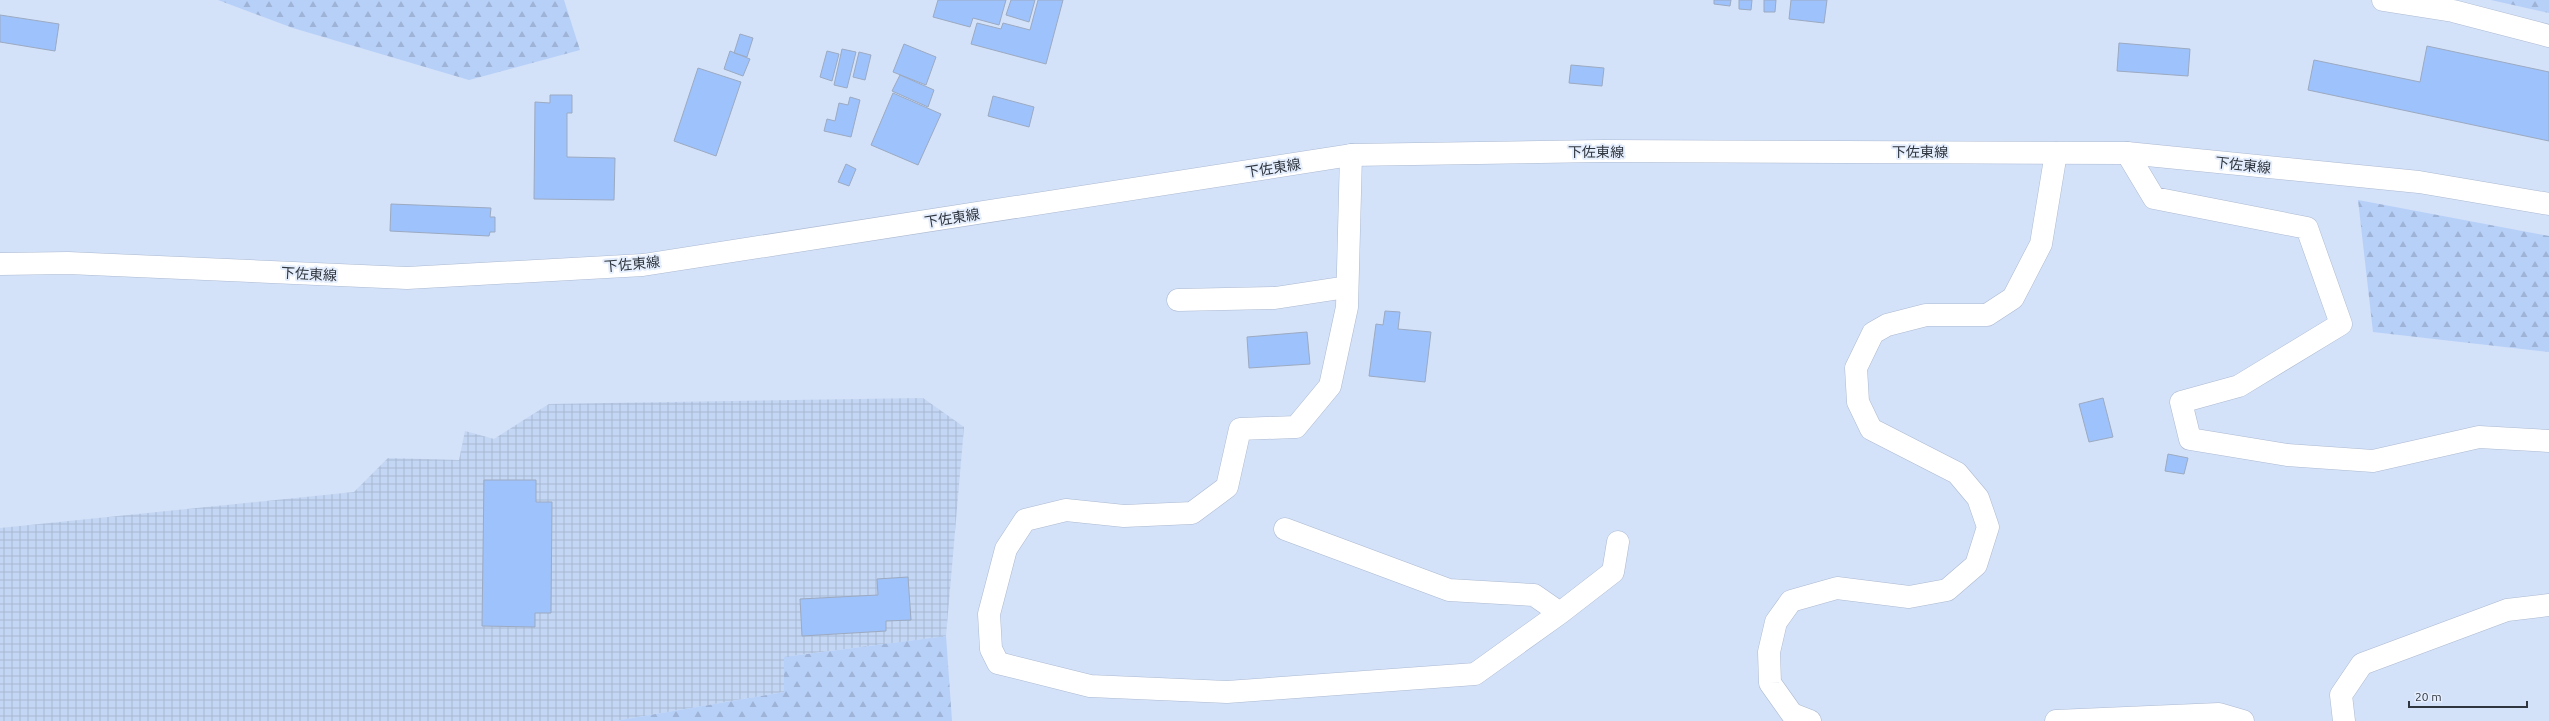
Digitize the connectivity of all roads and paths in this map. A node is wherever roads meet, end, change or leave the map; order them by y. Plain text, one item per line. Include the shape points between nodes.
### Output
1 (2383, 0) edge
2 (2549, 36) edge
3 (2056, 153) junction
4 (2127, 153) junction
5 (1351, 155) junction
6 (2549, 204) edge
7 (0, 264) edge
8 (1347, 287) junction
9 (1178, 300) dead end
10 (2549, 441) edge
11 (1285, 529) dead end
12 (1618, 542) dead end
13 (2549, 605) edge
14 (1560, 613) junction
15 (1810, 721) edge
16 (2056, 721) edge
17 (2243, 721) edge
18 (2344, 721) edge

1 - 2 main road via 2453,11
3 - 4 main road, 下佐東線
3 - 5 main road, 下佐東線 via 1602,151
3 - 15 main road via 2041,244 2013,298 1987,315 1926,315 1887,325 1873,333 1856,368 1858,402 1871,429 1957,473 1978,498 1988,527 1976,565 1948,590 1909,597 1837,588 1791,601 1776,622 1769,652 1770,683 1792,714
4 - 6 main road, 下佐東線 via 2419,182
4 - 10 main road via 2154,198 2307,228 2341,324 2239,386 2181,402 2190,440 2287,455 2373,461 2479,438
5 - 7 main road, 下佐東線 via 642,265 407,278 68,263
5 - 8 main road
8 - 9 main road via 1275,298
8 - 14 main road via 1347,307 1330,386 1296,427 1240,429 1227,487 1192,513 1124,516 1066,510 1025,520 1006,549 989,614 991,649 998,663 1090,686 1227,692 1475,674
11 - 14 main road via 1449,590 1534,595
12 - 14 main road via 1612,572
13 - 18 main road via 2506,610 2362,664 2341,695
16 - 17 main road via 2219,714

